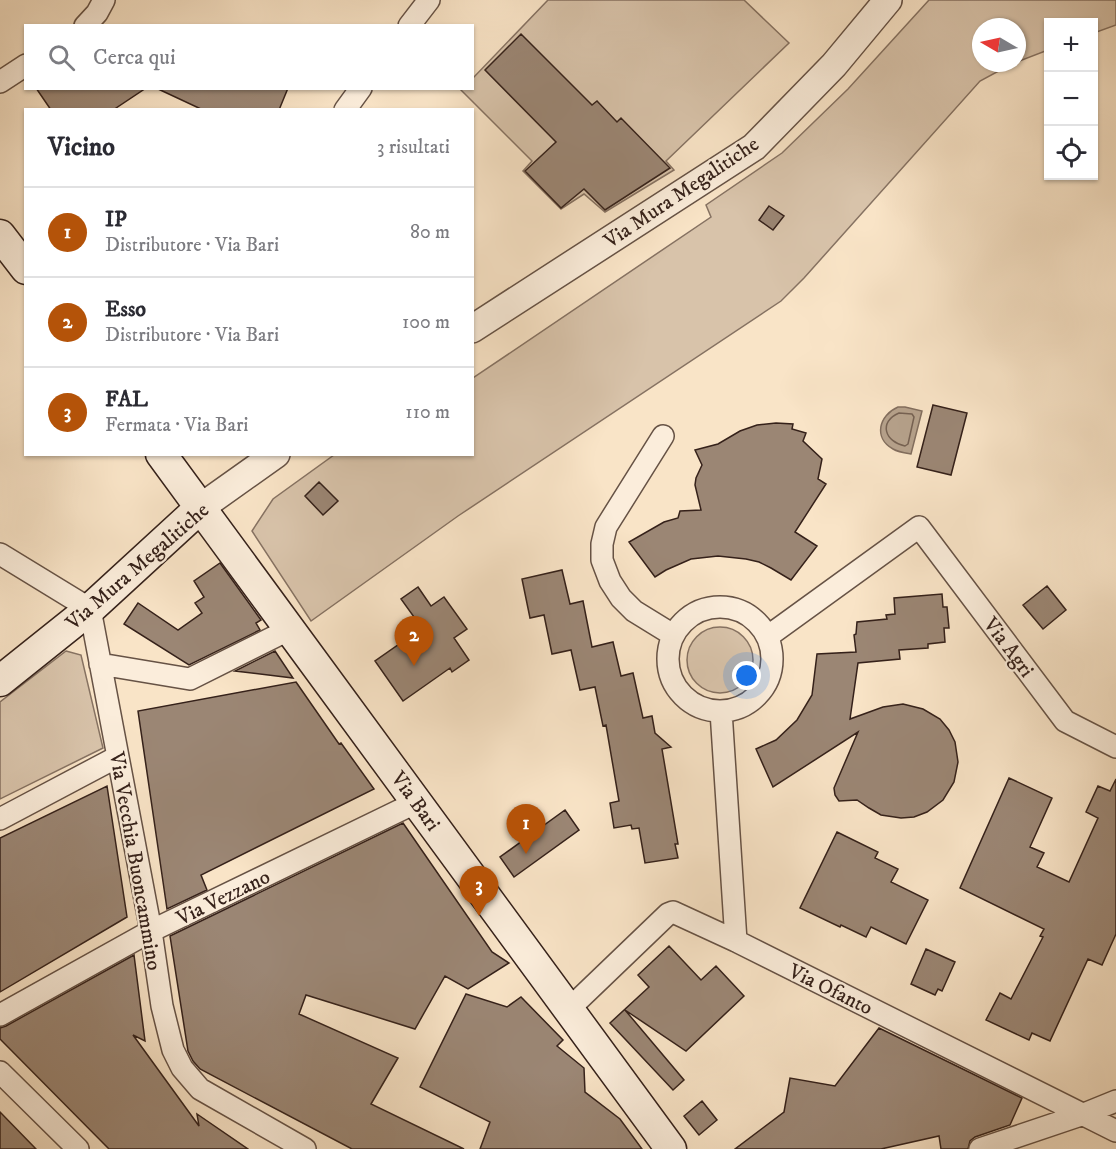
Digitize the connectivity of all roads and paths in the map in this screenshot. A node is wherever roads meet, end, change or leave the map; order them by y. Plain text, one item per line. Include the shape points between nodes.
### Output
1 (104, 0) edge
2 (429, 0) edge
3 (888, 0) edge
4 (87, 24) edge
5 (411, 24) edge
6 (24, 66) edge
7 (0, 82) edge
8 (360, 90) edge
9 (346, 108) edge
10 (0, 235) edge
11 (24, 267) edge
12 (474, 328) edge
13 (663, 435) dead end
14 (162, 456) edge
15 (273, 456) edge
16 (201, 508) junction
17 (0, 554) edge
18 (90, 609) junction
19 (290, 629) junction
20 (673, 635) junction
21 (767, 637) junction
22 (100, 664) junction
23 (0, 681) edge
24 (721, 711) junction
25 (1116, 747) edge
26 (117, 757) junction
27 (417, 802) junction
28 (0, 819) edge
29 (151, 931) junction
30 (736, 942) junction
31 (569, 1009) junction
32 (0, 1015) edge
33 (0, 1072) edge
34 (1116, 1101) edge
35 (1084, 1114) junction
36 (1116, 1131) edge
37 (668, 1148) edge
38 (78, 1149) edge
39 (305, 1149) edge
40 (980, 1149) edge

1 - 4 street
2 - 5 street
3 - 12 street, Via Mura Megalitiche via 834,65 754,147
6 - 7 street
8 - 9 street
10 - 11 main road
13 - 20 street via 606,527 602,560 621,598 634,611
14 - 16 main road, Via Bari
15 - 16 street, Via Mura Megalitiche
16 - 18 main road, Via Mura Megalitiche
16 - 19 main road, Via Bari
17 - 18 street
18 - 22 street, Via Vecchia Buoncammino
18 - 23 main road, Via Mura Megalitiche
19 - 22 street via 190,679
19 - 27 main road, Via Bari
20 - 21 street via 696,612 712,607 744,613
20 - 24 street via 668,668 674,684 697,706
21 - 24 street via 771,668 766,682 745,705
21 - 25 street, Via Agri via 919,528 1065,721
22 - 26 street, Via Vecchia Buoncammino
24 - 30 street
26 - 28 street
26 - 29 street, Via Vecchia Buoncammino
27 - 29 street, Via Vezzano
27 - 31 main road, Via Bari
29 - 32 street, Via Vezzano
29 - 39 street, Via Vecchia Buoncammino via 162,1006 173,1050 182,1068 200,1089
30 - 31 street, Via Ofanto via 678,913 668,914
30 - 35 street, Via Ofanto
31 - 37 main road, Via Bari
33 - 38 street
34 - 35 street
35 - 36 street, Via Ofanto
35 - 40 street

